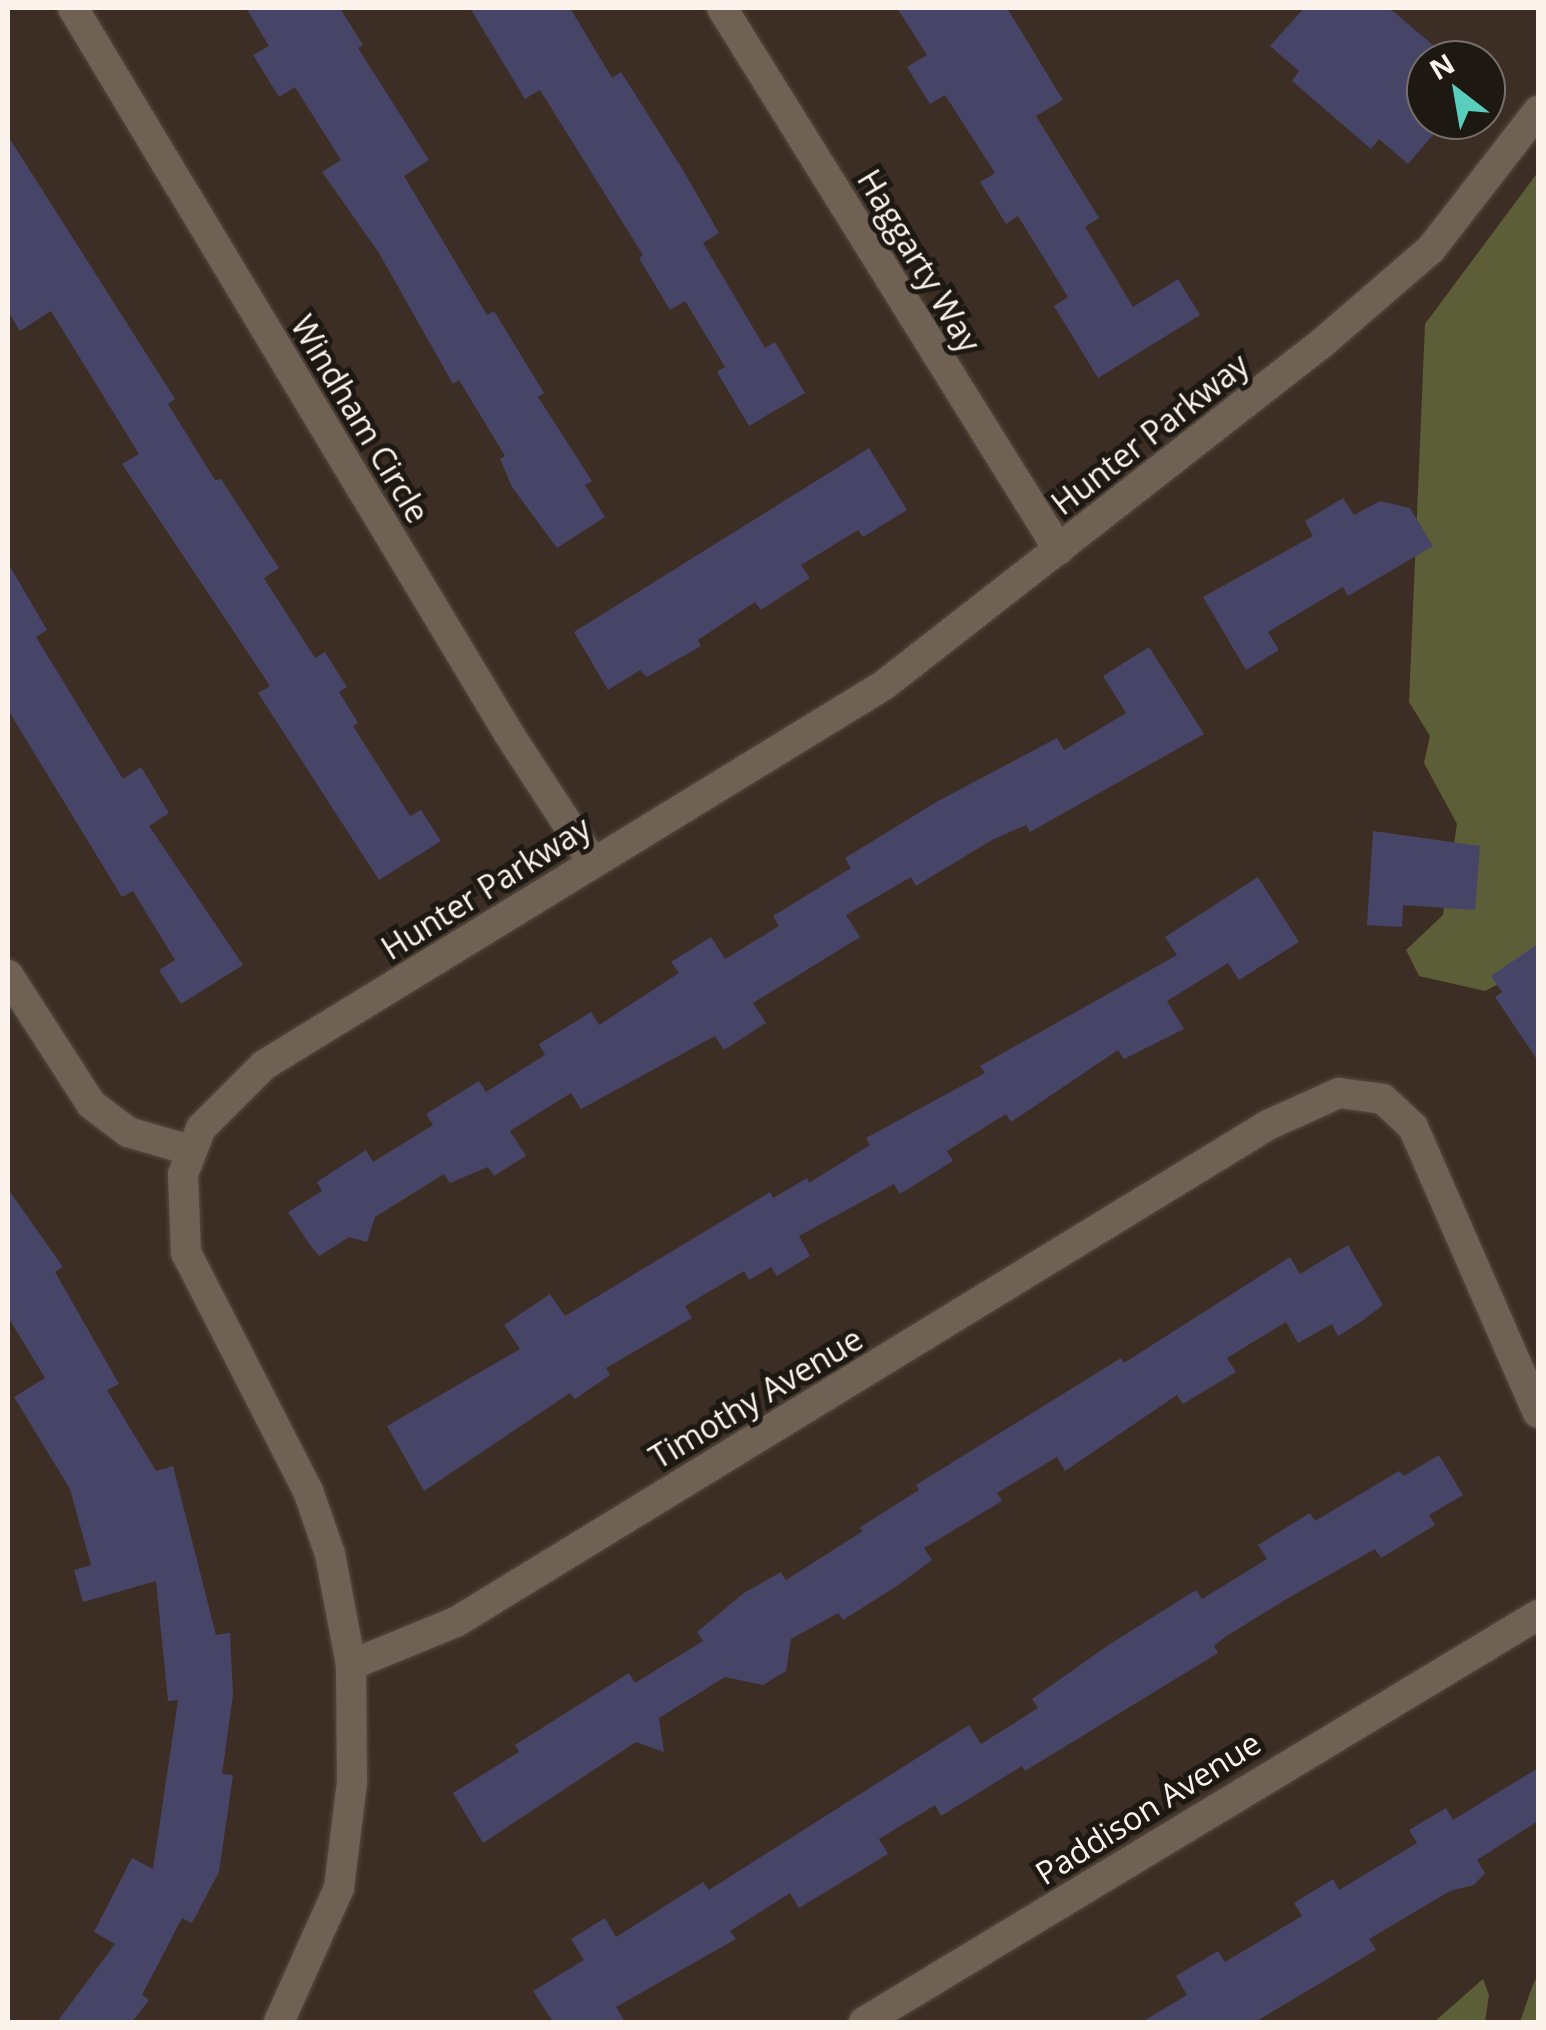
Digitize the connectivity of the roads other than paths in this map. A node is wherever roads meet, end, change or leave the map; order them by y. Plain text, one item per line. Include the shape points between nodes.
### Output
1 (73, 8) edge
2 (722, 8) edge
3 (1538, 111) edge
4 (1059, 550) junction
5 (593, 863) junction
6 (8, 975) edge
7 (190, 1150) junction
8 (1538, 1413) edge
9 (1538, 1614) edge
10 (351, 1665) junction
11 (280, 2022) edge
12 (864, 2022) edge

1 - 5 street, Windham Circle
2 - 4 street, Haggarty Way
3 - 4 street, Hunter Parkway via 1430,249
4 - 5 street, Hunter Parkway via 884,684
5 - 7 street, Hunter Parkway via 264,1065 217,1107
6 - 7 street via 91,1104 128,1132
7 - 10 street, Hunter Parkway via 180,1226 186,1253 308,1491 330,1554
8 - 10 street, Timothy Avenue via 1425,1150 1398,1109 1364,1093 1340,1093 1296,1110 456,1622
9 - 12 street, Paddison Avenue
10 - 11 street, Hunter Parkway via 352,1782 338,1888

